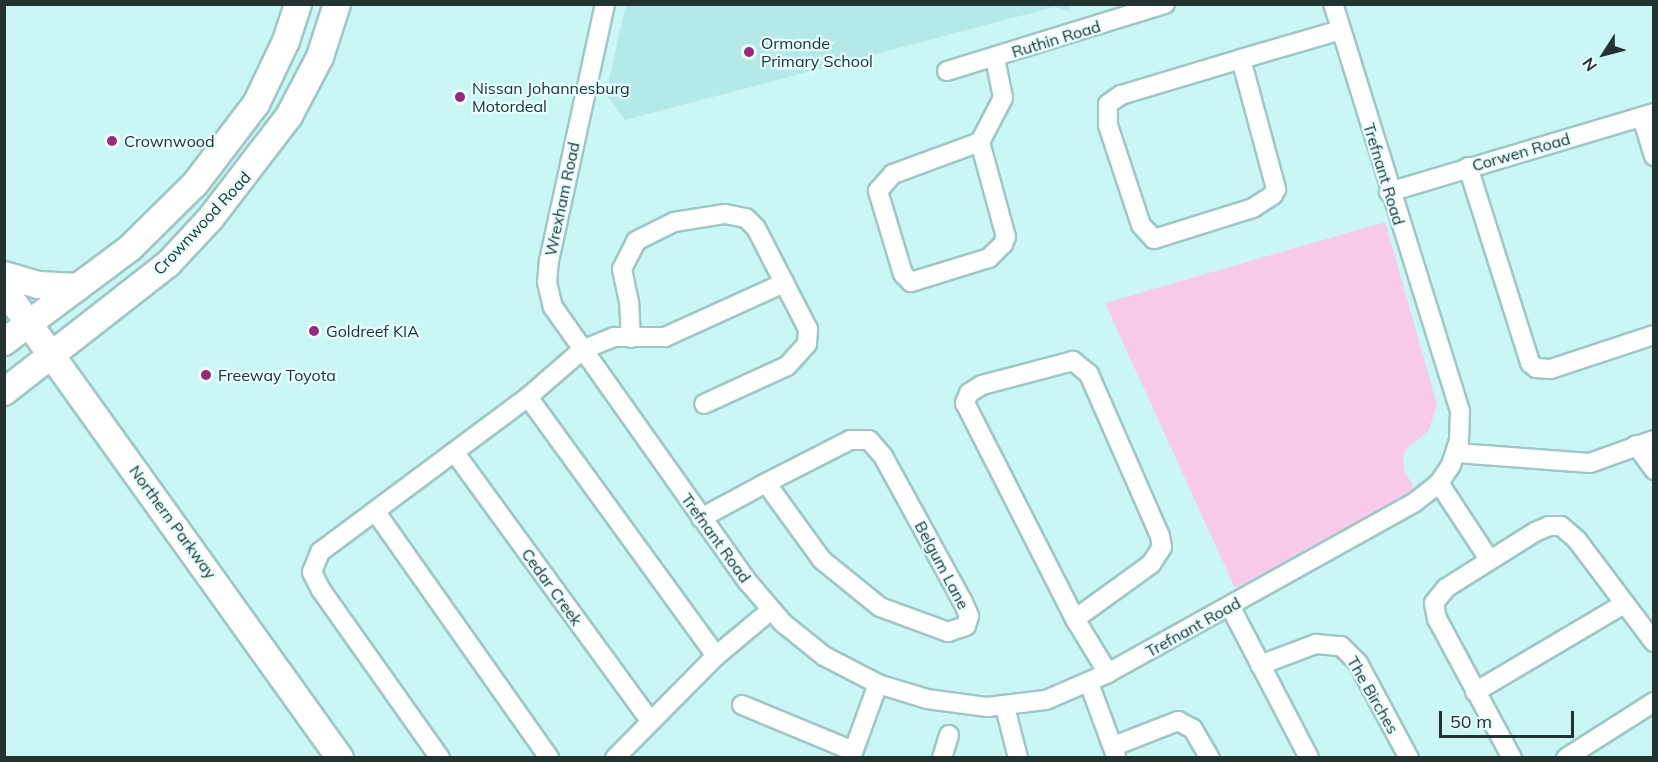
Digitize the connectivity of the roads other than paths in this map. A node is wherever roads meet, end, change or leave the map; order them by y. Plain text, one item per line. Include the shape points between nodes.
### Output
1 (298, 4) edge
2 (337, 4) edge
3 (605, 4) edge
4 (1165, 4) edge
5 (1333, 4) edge
6 (1341, 30) junction
7 (995, 58) junction
8 (1241, 59) junction
9 (947, 71) dead end
10 (1648, 115) edge
11 (980, 142) junction
12 (1653, 156) edge
13 (1468, 167) junction
14 (1389, 192) junction
15 (4, 275) edge
16 (784, 283) junction
17 (78, 287) junction
18 (4, 289) edge
19 (29, 323) junction
20 (1653, 335) edge
21 (631, 338) junction
22 (4, 342) edge
23 (582, 350) junction
24 (54, 355) junction
25 (4, 392) edge
26 (528, 397) junction
27 (704, 404) dead end
28 (1645, 443) edge
29 (454, 453) junction
30 (1457, 453) junction
31 (1653, 470) edge
32 (766, 483) junction
33 (1439, 483) junction
34 (375, 511) junction
35 (701, 518) junction
36 (1489, 560) junction
37 (1624, 604) junction
38 (1230, 606) junction
39 (771, 610) junction
40 (1075, 619) junction
41 (1653, 642) edge
42 (716, 656) junction
43 (1260, 665) junction
44 (1108, 673) junction
45 (1089, 683) junction
46 (878, 684) junction
47 (1475, 692) junction
48 (1653, 702) edge
49 (742, 705) dead end
50 (1005, 707) junction
51 (650, 720) junction
52 (950, 735) dead end
53 (1115, 752) edge
54 (852, 754) edge
55 (340, 758) edge
56 (440, 758) edge
57 (549, 758) edge
58 (615, 758) edge
59 (942, 758) edge
60 (1018, 758) edge
61 (1210, 758) edge
62 (1309, 758) edge
63 (1409, 758) edge
64 (1512, 758) edge
65 (1566, 758) edge

1 - 17 main road, Crownwood Road via 286,41 256,104 228,145 159,222
2 - 24 main road, Crownwood Road via 320,57 289,116 258,161 168,264
3 - 23 street, Wrexham Road via 547,282 553,307
4 - 7 street, Ruthin Road
5 - 6 street, Trefnant Road
6 - 8 street
6 - 14 street, Trefnant Road
7 - 9 street, Ruthin Road
7 - 11 street via 1003,98
8 - 8 street via 1121,95 1108,104 1108,125 1141,225 1154,238 1170,237 1253,208 1276,189
10 - 12 street
10 - 13 street, Corwen Road
11 - 11 street via 1006,237 1003,244 989,258 911,282 903,274 877,197 880,186 894,174
13 - 14 street, Corwen Road
13 - 20 street via 1530,363 1536,368 1551,369
14 - 30 street, Trefnant Road via 1460,411
15 - 17 main road via 38,285
16 - 21 street via 665,338
16 - 21 street via 756,228 746,218 725,214 674,222 647,232 626,255 622,269
16 - 27 street via 808,329 804,352 787,366
17 - 19 main road, Crownwood Road
18 - 19 main road, Northern Parkway
19 - 22 main road, Crownwood Road
19 - 24 main road, Northern Parkway
21 - 23 street via 614,337
23 - 26 street
23 - 35 street, Trefnant Road
24 - 25 main road, Crownwood Road
24 - 55 main road, Northern Parkway
26 - 29 street
26 - 42 street
28 - 30 street via 1590,463
28 - 31 street
29 - 34 street
29 - 51 street, Cedar Creek
30 - 33 street, Trefnant Road
32 - 32 street, Belgum Lane via 850,440 869,440 883,456 962,600 969,616 966,626 948,632 922,625 891,614 857,590 811,547
32 - 35 street, Belgum Lane
33 - 36 street
33 - 38 street, Trefnant Road via 1415,502
34 - 56 street via 320,552 312,572
34 - 57 street
35 - 39 street, Trefnant Road
36 - 37 street via 1545,527 1561,526 1578,540
36 - 47 street via 1446,588 1434,607
37 - 41 street
37 - 47 street
38 - 43 street
38 - 44 street, Trefnant Road
39 - 42 street
39 - 46 street, Trefnant Road via 817,651
40 - 40 street via 965,403 969,393 982,385 1072,362 1089,374 1162,547 1151,564
40 - 44 street
42 - 51 street
43 - 62 street
43 - 63 street, The Birches via 1316,644 1341,646 1358,663
44 - 45 street, Trefnant Road
45 - 50 street, Trefnant Road via 1046,700
45 - 53 street
46 - 50 street, Trefnant Road via 962,706
46 - 54 street
47 - 64 street
48 - 65 street
49 - 54 street
50 - 60 street
51 - 58 street
52 - 59 street
53 - 61 street via 1178,721 1193,729

